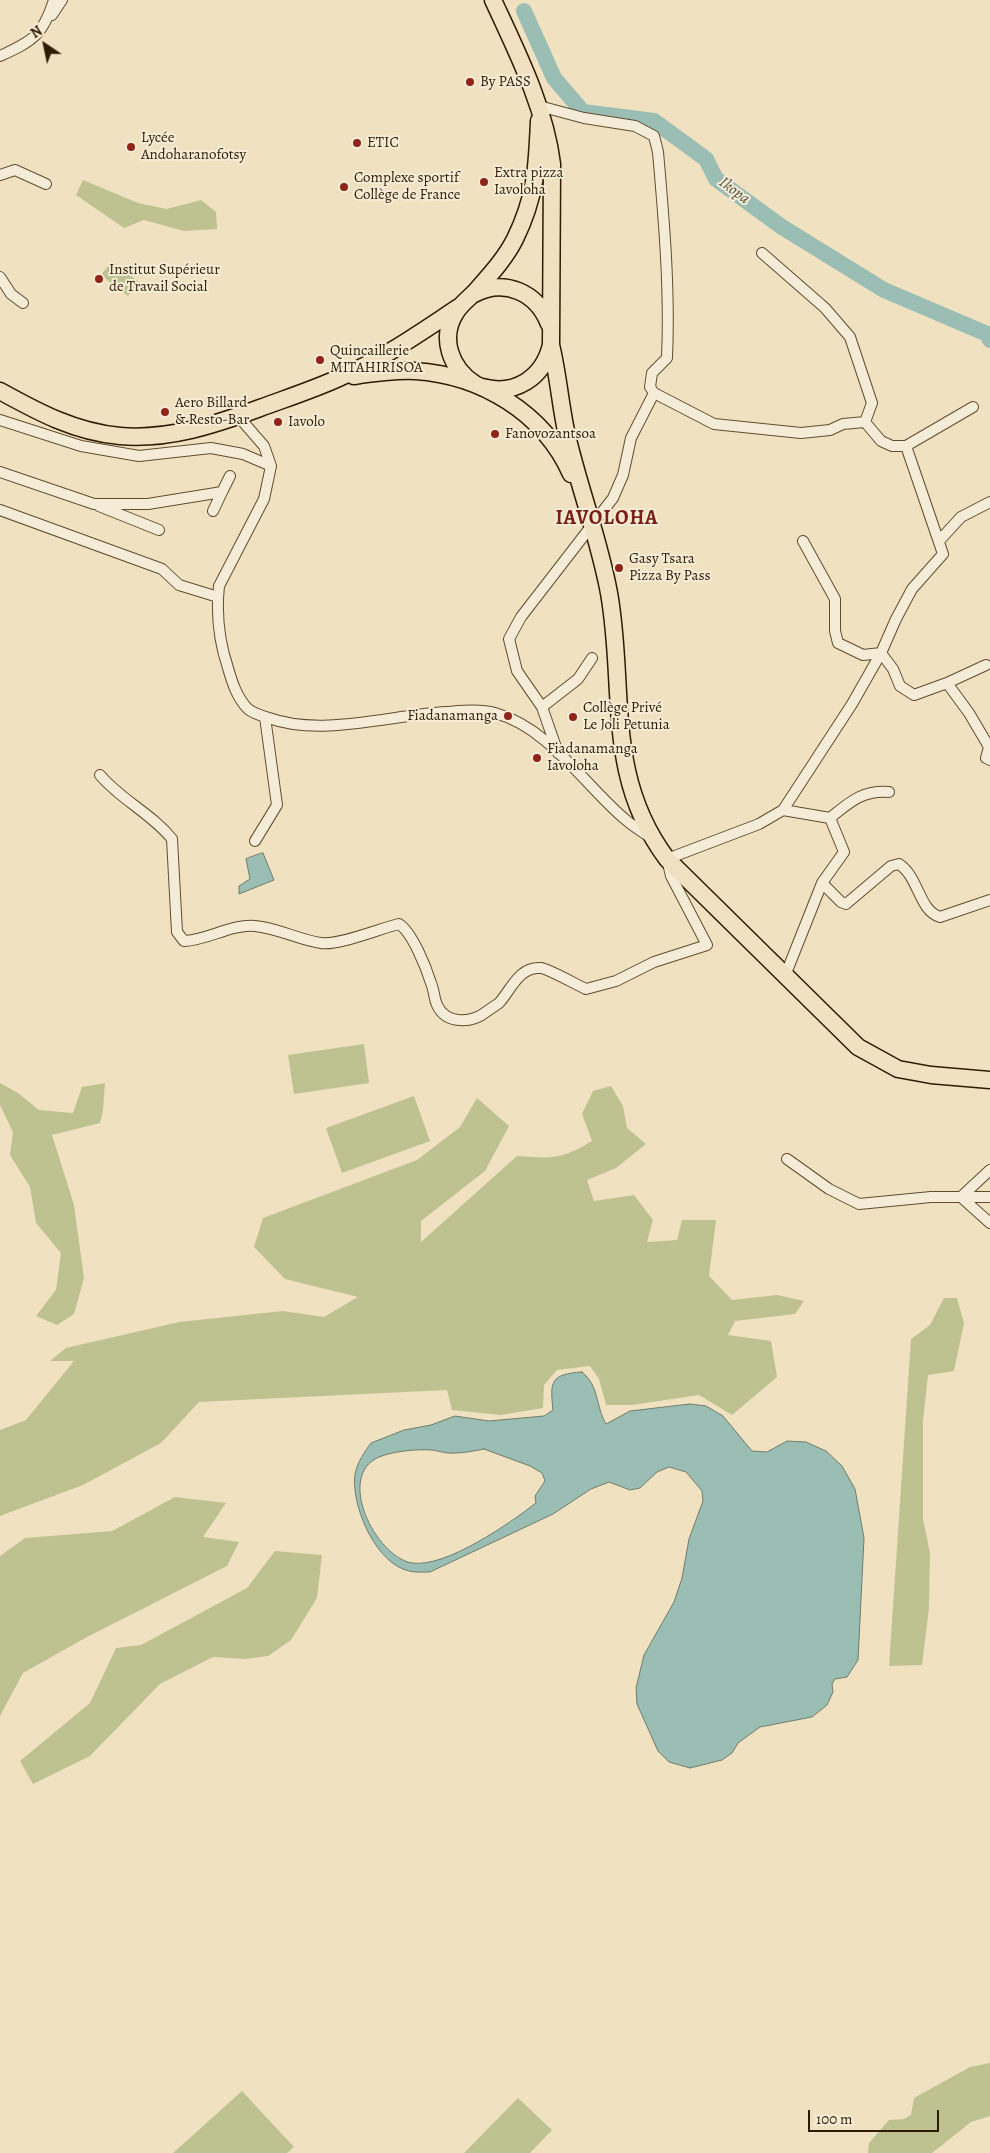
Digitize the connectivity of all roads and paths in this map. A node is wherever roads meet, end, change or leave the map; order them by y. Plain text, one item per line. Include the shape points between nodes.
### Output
1 (54, 0) edge
2 (62, 0) edge
3 (497, 1) edge
4 (45, 26) junction
5 (0, 56) edge
6 (539, 106) junction
7 (0, 175) edge
8 (46, 184) dead end
9 (762, 253) dead end
10 (0, 277) edge
11 (472, 295) junction
12 (22, 303) dead end
13 (459, 307) junction
14 (551, 339) junction
15 (342, 378) junction
16 (479, 385) junction
17 (0, 391) edge
18 (654, 393) junction
19 (973, 407) dead end
20 (238, 416) junction
21 (0, 420) edge
22 (865, 422) junction
23 (906, 446) junction
24 (271, 466) junction
25 (0, 472) edge
26 (230, 476) dead end
27 (222, 492) junction
28 (990, 502) edge
29 (94, 504) junction
30 (0, 510) edge
31 (213, 511) dead end
32 (589, 518) junction
33 (159, 530) dead end
34 (803, 541) dead end
35 (939, 541) junction
36 (218, 597) junction
37 (881, 653) junction
38 (592, 658) dead end
39 (986, 665) dead end
40 (947, 683) junction
41 (542, 707) junction
42 (265, 717) junction
43 (558, 754) junction
44 (990, 760) edge
45 (100, 775) dead end
46 (889, 792) dead end
47 (784, 810) junction
48 (830, 818) junction
49 (654, 840) junction
50 (255, 841) dead end
51 (668, 859) junction
52 (822, 883) junction
53 (990, 900) edge
54 (786, 976) junction
55 (990, 1080) edge
56 (787, 1159) dead end
57 (990, 1170) edge
58 (961, 1197) junction
59 (990, 1197) edge
60 (990, 1223) edge

1 - 4 street
2 - 4 street
3 - 6 main road
4 - 5 street via 20,47
6 - 11 main road via 536,182 527,212 504,257
6 - 14 main road via 549,135 552,164
6 - 18 street via 584,118 635,126 654,136 667,253 668,330 667,358 652,373 650,387
7 - 8 street via 15,170
9 - 22 street via 825,308 850,336 872,403
10 - 12 street via 11,294
11 - 13 main road
11 - 14 main road via 496,287 522,292 542,308
13 - 15 main road via 408,341
13 - 16 main road via 449,329 450,353 457,368
14 - 16 main road via 541,368 530,380 507,389
14 - 32 main road via 566,430
15 - 16 main road via 416,371
15 - 20 main road
16 - 32 main road via 520,408 540,428 567,466
17 - 20 main road via 51,419 88,431 118,436 149,438 176,434
18 - 22 street via 714,424 801,433
18 - 32 street via 631,438 623,475 613,498
19 - 23 street
20 - 24 street via 264,446
21 - 24 street via 81,446 139,456 211,448 243,454
22 - 23 street via 881,440 892,446
23 - 35 street
24 - 36 street via 264,499 219,586
25 - 29 street
26 - 27 street
27 - 29 street via 148,504
27 - 31 street
28 - 35 street via 961,517
29 - 33 street
30 - 36 street via 162,570 179,585
32 - 41 street via 509,639 517,671
32 - 49 main road via 609,593 620,738 633,796
34 - 37 street via 835,599 838,643 863,655
35 - 37 street via 943,554 912,588
36 - 42 street via 218,622 230,676 249,709
37 - 40 street via 893,668 900,686 914,695
37 - 47 street
38 - 41 street via 578,679
39 - 40 street
40 - 44 street via 989,747 986,758
41 - 43 street
42 - 43 street via 310,725 354,723 426,713 495,713 540,737
42 - 50 street via 276,805
43 - 49 street via 626,820
45 - 51 street via 113,790 148,814 172,839 177,932 184,941 254,926 323,944 398,924 407,929 431,982 437,1007 446,1016 459,1021 471,1021 481,1016 498,1003 518,977 528,970 542,968 586,990 616,981 654,962 707,945 671,876
46 - 48 street via 874,791 859,796
47 - 48 street
47 - 51 street via 759,824
48 - 52 street via 844,852
49 - 51 main road
51 - 54 main road
52 - 53 street via 846,904 891,866 899,864 915,880 933,915 940,917
52 - 54 street
54 - 55 main road via 853,1042 883,1062 915,1073
56 - 58 street via 830,1189 859,1204
57 - 58 street
58 - 59 street
58 - 60 street

